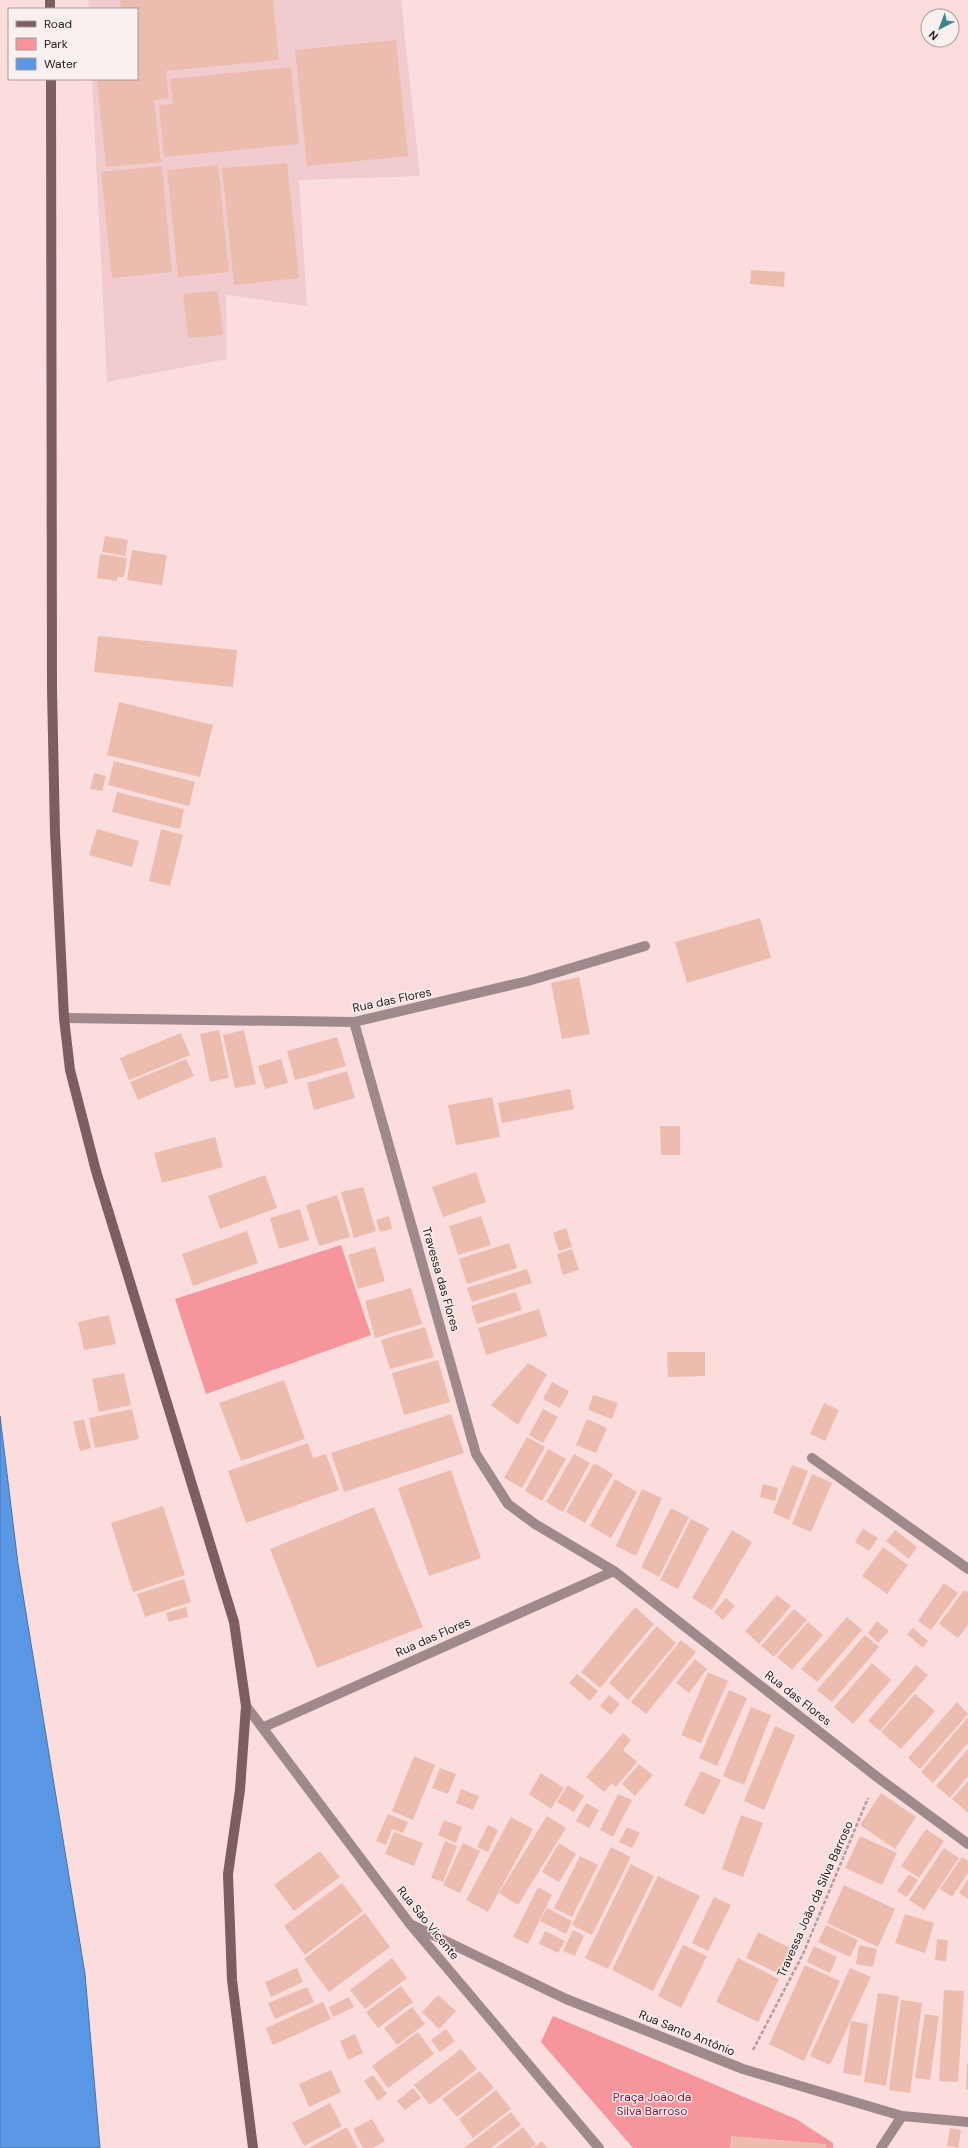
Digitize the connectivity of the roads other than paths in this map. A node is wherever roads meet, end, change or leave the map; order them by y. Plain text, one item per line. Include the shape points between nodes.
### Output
1 (51, 80) edge
2 (644, 946) dead end
3 (64, 1018) junction
4 (354, 1022) junction
5 (812, 1458) dead end
6 (535, 1524) joint
7 (968, 1569) edge
8 (614, 1571) junction
9 (246, 1706) junction
10 (264, 1727) junction
11 (968, 1844) edge
12 (410, 1924) junction
13 (902, 2116) junction
14 (968, 2122) edge
15 (253, 2148) edge
16 (599, 2148) edge
17 (881, 2148) edge

1 - 3 main road via 52,698 55,832
2 - 4 street, Rua das Flores via 528,981
3 - 4 street, Rua das Flores
3 - 9 main road via 70,1070 96,1171 234,1622
4 - 6 street, Travessa das Flores via 476,1454 508,1504
5 - 7 street
6 - 8 street, Rua das Flores
8 - 10 street, Rua das Flores
8 - 11 street, Rua das Flores via 877,1777
9 - 10 street, Rua São Vicente
9 - 15 main road via 240,1790 228,1874 232,1980
10 - 12 street, Rua São Vicente
12 - 13 street, Rua Santo Antônio via 566,1999 743,2070
12 - 16 street, Rua São Vicente
13 - 14 street, Rua Santo Antônio
13 - 17 street

